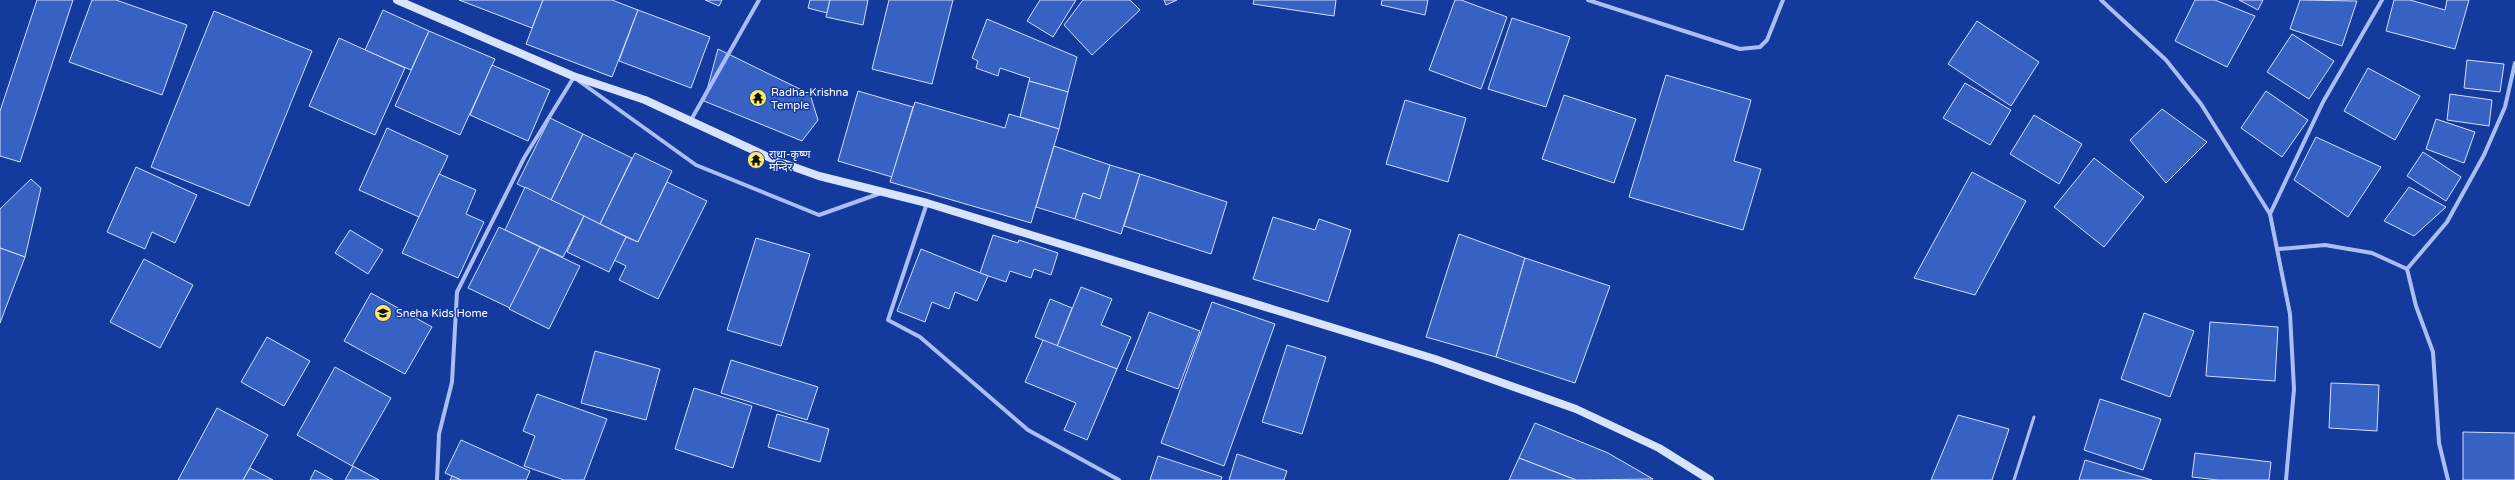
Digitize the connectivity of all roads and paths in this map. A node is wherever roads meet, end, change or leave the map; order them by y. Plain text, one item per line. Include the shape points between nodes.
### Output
1 (398, 0) edge
2 (759, 0) edge
3 (1588, 0) edge
4 (1783, 0) edge
5 (2101, 0) edge
6 (2382, 0) edge
7 (2515, 63) edge
8 (573, 76) junction
9 (691, 120) junction
10 (883, 193) junction
11 (927, 203) junction
12 (2270, 214) junction
13 (2279, 249) junction
14 (2407, 269) junction
15 (2034, 417) dead end
16 (437, 480) edge
17 (1119, 480) edge
18 (1710, 480) edge
19 (2014, 480) edge
20 (2286, 480) edge
21 (2448, 480) edge

1 - 8 main road
2 - 9 street
3 - 4 street via 1740,49 1760,48 1767,40
5 - 12 street via 2175,71 2201,104
6 - 12 street via 2323,102
7 - 14 street via 2505,107 2484,155 2447,222
8 - 9 main road via 645,100
8 - 10 street via 696,165 819,216
8 - 16 street via 524,158 457,292 452,382 440,434
9 - 10 main road via 777,161 819,176
10 - 11 main road
11 - 17 street via 888,320 920,337 1028,430
11 - 18 main road via 1472,372 1576,409 1659,448
12 - 13 street
13 - 14 street via 2325,245 2372,253
13 - 20 street via 2290,314 2294,389
14 - 21 street via 2416,306 2433,352 2439,443
15 - 19 lane

